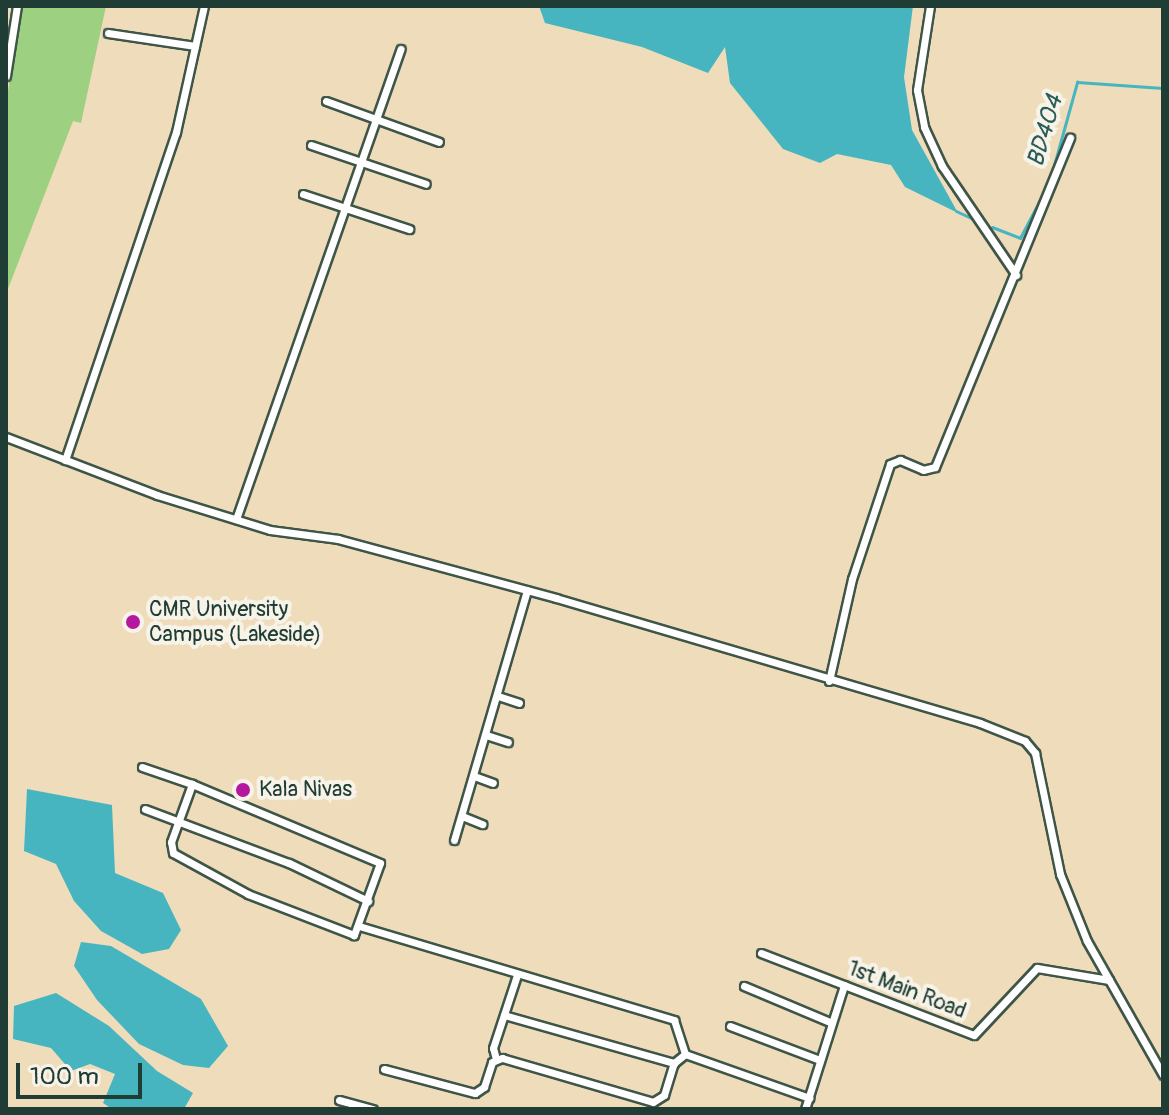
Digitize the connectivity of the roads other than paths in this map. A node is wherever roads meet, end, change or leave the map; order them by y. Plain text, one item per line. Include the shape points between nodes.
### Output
1 (17, 6) edge
2 (204, 6) edge
3 (930, 6) edge
4 (10, 30) edge
5 (108, 33) dead end
6 (195, 46) junction
7 (401, 49) dead end
8 (6, 72) edge
9 (326, 101) dead end
10 (376, 120) junction
11 (1070, 138) dead end
12 (439, 142) dead end
13 (311, 145) dead end
14 (361, 162) junction
15 (426, 184) dead end
16 (303, 194) dead end
17 (345, 208) junction
18 (409, 229) dead end
19 (1017, 275) junction
20 (6, 437) edge
21 (65, 460) junction
22 (236, 519) junction
23 (527, 590) junction
24 (829, 681) junction
25 (498, 696) junction
26 (519, 703) dead end
27 (486, 735) junction
28 (508, 742) dead end
29 (142, 767) dead end
30 (474, 776) junction
31 (493, 783) dead end
32 (192, 784) junction
33 (145, 809) dead end
34 (462, 816) junction
35 (179, 821) junction
36 (482, 824) dead end
37 (454, 840) dead end
38 (368, 901) junction
39 (359, 926) junction
40 (761, 953) dead end
41 (517, 975) junction
42 (1109, 980) junction
43 (844, 985) junction
44 (744, 986) dead end
45 (504, 1015) junction
46 (832, 1023) junction
47 (730, 1026) dead end
48 (685, 1054) junction
49 (496, 1059) junction
50 (820, 1060) junction
51 (674, 1063) junction
52 (384, 1069) dead end
53 (1163, 1075) edge
54 (809, 1098) junction
55 (339, 1100) dead end
56 (358, 1107) edge
57 (373, 1109) edge
58 (805, 1109) edge

1 - 4 street
2 - 6 street
3 - 19 street via 917,90 924,127 942,166
4 - 8 street
5 - 6 street
6 - 21 street via 176,132
7 - 10 street
9 - 10 street
10 - 12 street
10 - 14 street
11 - 19 street
13 - 14 street
14 - 15 street
14 - 17 street
16 - 17 street
17 - 18 street
17 - 22 street
19 - 24 street via 935,467 923,470 900,460 890,464 852,579
20 - 21 street
21 - 22 street
22 - 23 street via 338,539
23 - 24 street
23 - 25 street
24 - 42 street via 980,723 1030,745 1060,874
25 - 26 street
25 - 27 street
27 - 28 street
27 - 30 street
29 - 32 street
30 - 31 street
30 - 34 street
32 - 35 street
32 - 38 street via 380,863
33 - 35 street
34 - 36 street
34 - 37 street
35 - 38 street via 289,863
35 - 39 street via 173,853 248,894 349,936
38 - 39 street
39 - 41 street
40 - 43 street, 1st Main Road
41 - 45 street
41 - 48 street via 674,1020
42 - 43 street, 1st Main Road via 1037,968 974,1035
42 - 53 street
43 - 46 street
44 - 46 street
45 - 49 street via 493,1048
45 - 51 street
46 - 50 street
47 - 50 street
48 - 51 street
48 - 54 street
49 - 51 street via 653,1102 664,1095
49 - 52 street via 482,1090 475,1093
50 - 54 street
54 - 58 street
55 - 56 street
56 - 57 street

